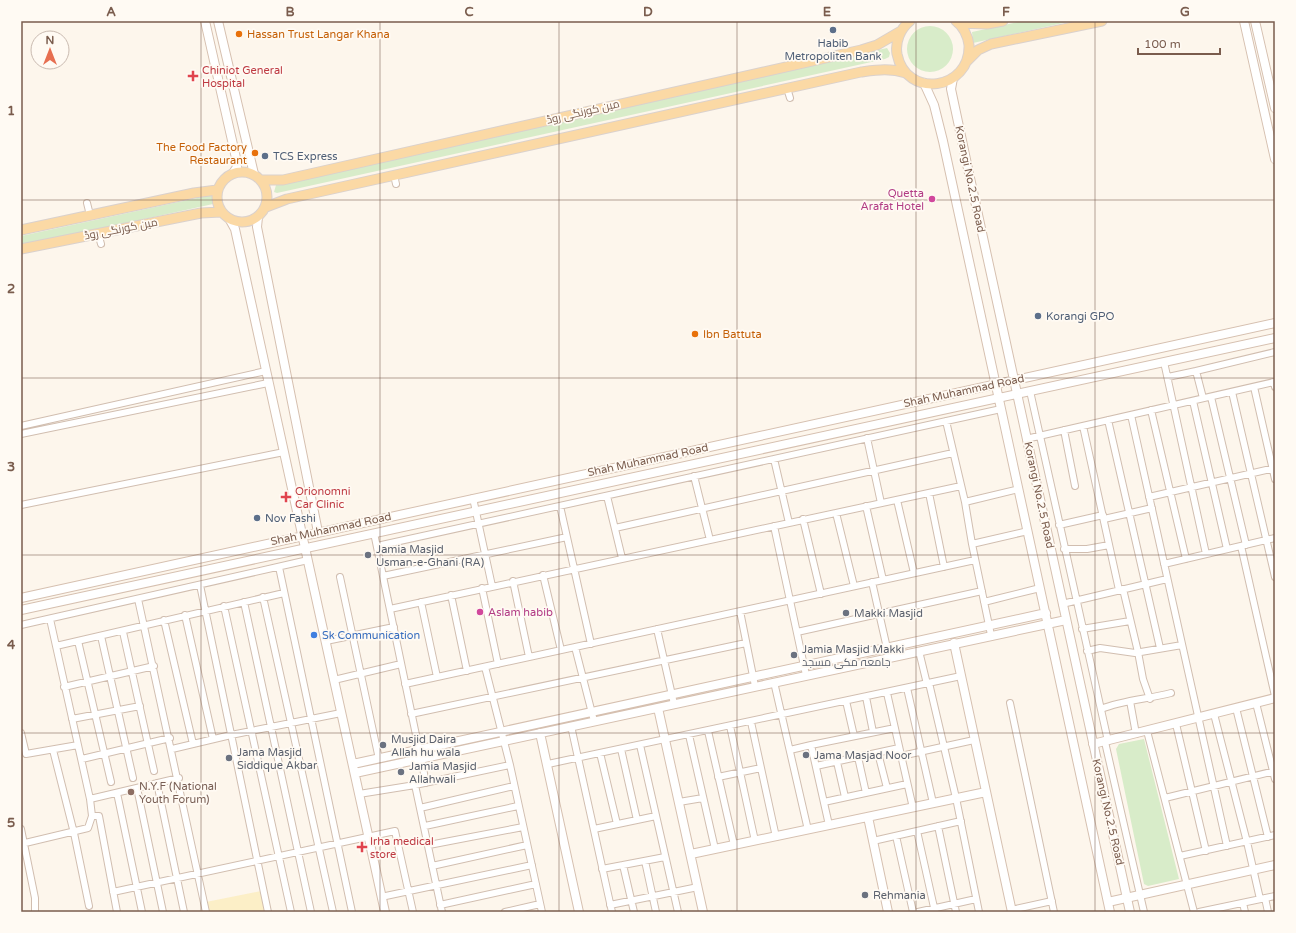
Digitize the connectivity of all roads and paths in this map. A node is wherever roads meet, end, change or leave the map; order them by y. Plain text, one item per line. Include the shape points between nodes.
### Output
1 (205, 21) edge
2 (218, 21) edge
3 (909, 21) edge
4 (1003, 21) edge
5 (1102, 21) edge
6 (1244, 21) edge
7 (1255, 21) edge
8 (957, 22) edge
9 (901, 31) junction
10 (966, 62) junction
11 (906, 72) junction
12 (953, 78) junction
13 (924, 84) junction
14 (787, 88) junction
15 (790, 98) dead end
16 (1275, 108) edge
17 (1275, 155) edge
18 (233, 173) junction
19 (257, 177) junction
20 (217, 190) junction
21 (88, 203) dead end
22 (266, 207) junction
23 (221, 212) junction
24 (90, 215) junction
25 (258, 217) junction
26 (230, 220) junction
27 (21, 230) edge
28 (98, 233) junction
29 (101, 244) dead end
30 (21, 249) edge
31 (1275, 323) edge
32 (1275, 338) edge
33 (1275, 352) edge
34 (1164, 362) junction
35 (266, 371) junction
36 (1196, 371) junction
37 (1168, 377) junction
38 (1014, 380) junction
39 (268, 382) junction
40 (996, 384) junction
41 (202, 385) junction
42 (1254, 387) junction
43 (1275, 387) edge
44 (1030, 391) junction
45 (1232, 392) junction
46 (1017, 394) junction
47 (205, 396) junction
48 (1211, 396) junction
49 (999, 398) junction
50 (1203, 398) junction
51 (1193, 401) junction
52 (1174, 405) junction
53 (1001, 409) junction
54 (1151, 410) junction
55 (80, 412) junction
56 (1131, 415) junction
57 (1108, 420) junction
58 (82, 421) junction
59 (946, 421) junction
60 (21, 426) edge
61 (1083, 426) junction
62 (1064, 430) junction
63 (21, 434) edge
64 (1039, 436) junction
65 (867, 438) junction
66 (1026, 439) junction
67 (284, 452) junction
68 (680, 453) junction
69 (953, 453) junction
70 (774, 459) junction
71 (683, 466) junction
72 (1274, 468) edge
73 (874, 471) junction
74 (1251, 474) junction
75 (694, 476) junction
76 (1231, 478) junction
77 (1275, 479) edge
78 (1212, 482) junction
79 (961, 486) junction
80 (1075, 486) dead end
81 (1192, 487) junction
82 (1019, 489) junction
83 (782, 492) junction
84 (1170, 492) junction
85 (929, 493) junction
86 (607, 496) junction
87 (1149, 497) junction
88 (473, 498) junction
89 (897, 500) junction
90 (965, 502) junction
91 (881, 503) junction
92 (21, 505) edge
93 (560, 506) junction
94 (866, 506) junction
95 (1152, 508) junction
96 (702, 509) junction
97 (476, 511) junction
98 (836, 512) junction
99 (1129, 514) junction
100 (1103, 517) junction
101 (804, 520) junction
102 (789, 523) junction
103 (479, 524) junction
104 (1059, 525) junction
105 (774, 526) junction
106 (615, 528) junction
107 (1028, 531) junction
108 (318, 532) junction
109 (374, 533) junction
110 (302, 535) junction
111 (567, 537) junction
112 (1275, 538) edge
113 (710, 540) junction
114 (1266, 540) junction
115 (972, 544) junction
116 (1109, 545) junction
117 (1244, 545) junction
118 (377, 546) junction
119 (305, 548) junction
120 (1064, 549) junction
121 (1227, 549) junction
122 (485, 554) junction
123 (1206, 554) junction
124 (622, 558) junction
125 (1186, 559) junction
126 (308, 560) junction
127 (975, 560) junction
128 (1164, 564) junction
129 (944, 566) junction
130 (279, 567) junction
131 (574, 568) junction
132 (914, 573) junction
133 (543, 575) junction
134 (383, 576) junction
135 (340, 577) dead end
136 (1275, 577) edge
137 (1168, 579) junction
138 (883, 580) junction
139 (513, 581) junction
140 (872, 582) junction
141 (1145, 584) junction
142 (200, 585) junction
143 (492, 586) junction
144 (854, 586) junction
145 (482, 588) junction
146 (1040, 588) junction
147 (1121, 590) junction
148 (982, 591) junction
149 (284, 593) junction
150 (821, 594) junction
151 (451, 595) junction
152 (263, 597) junction
153 (21, 598) edge
154 (138, 599) junction
155 (790, 600) junction
156 (1076, 600) junction
157 (244, 602) junction
158 (421, 602) junction
159 (984, 602) junction
160 (1062, 604) junction
161 (224, 606) junction
162 (390, 609) junction
163 (21, 610) edge
164 (205, 611) junction
165 (740, 611) junction
166 (1046, 613) junction
167 (879, 614) junction
168 (185, 615) junction
169 (50, 619) junction
170 (164, 620) junction
171 (1066, 620) junction
172 (1130, 621) junction
173 (1048, 623) junction
174 (21, 625) edge
175 (144, 625) junction
176 (989, 625) junction
177 (394, 627) junction
178 (1082, 629) junction
179 (657, 630) junction
180 (123, 632) junction
181 (797, 632) junction
182 (991, 635) junction
183 (101, 636) junction
184 (352, 636) junction
185 (78, 641) junction
186 (326, 641) junction
187 (746, 643) junction
188 (954, 643) junction
189 (591, 644) junction
190 (1182, 645) junction
191 (56, 646) junction
192 (886, 646) junction
193 (575, 647) junction
194 (1160, 648) junction
195 (561, 650) junction
196 (920, 651) junction
197 (1087, 651) junction
198 (1138, 652) junction
199 (529, 657) junction
200 (889, 658) junction
201 (664, 660) junction
202 (401, 664) junction
203 (498, 664) junction
204 (804, 665) junction
205 (154, 666) junction
206 (485, 667) junction
207 (132, 671) junction
208 (467, 671) junction
209 (1272, 672) edge
210 (360, 674) junction
211 (806, 675) junction
212 (110, 676) junction
213 (961, 676) junction
214 (437, 677) junction
215 (583, 677) junction
216 (753, 677) junction
217 (334, 680) junction
218 (87, 681) junction
219 (774, 682) junction
220 (928, 683) junction
221 (405, 684) junction
222 (755, 686) junction
223 (64, 687) junction
224 (906, 688) junction
225 (887, 693) junction
226 (1172, 693) dead end
227 (671, 694) junction
228 (492, 697) junction
229 (866, 697) junction
230 (1275, 697) edge
231 (1150, 699) junction
232 (846, 701) junction
233 (1130, 701) junction
234 (1010, 703) dead end
235 (1256, 703) junction
236 (674, 704) junction
237 (140, 706) junction
238 (658, 708) junction
239 (1236, 708) junction
240 (1101, 709) junction
241 (118, 710) junction
242 (592, 711) junction
243 (341, 713) junction
244 (412, 714) junction
245 (1214, 714) junction
246 (95, 715) junction
247 (782, 715) junction
248 (1199, 718) junction
249 (310, 719) junction
250 (72, 720) junction
251 (594, 721) junction
252 (751, 722) junction
253 (291, 723) junction
254 (1176, 724) junction
255 (571, 726) junction
256 (730, 726) junction
257 (271, 727) junction
258 (895, 728) junction
259 (251, 731) junction
260 (708, 731) junction
261 (1147, 731) junction
262 (501, 732) junction
263 (873, 732) junction
264 (21, 733) edge
265 (540, 733) junction
266 (1136, 734) junction
267 (231, 735) junction
268 (689, 735) junction
269 (854, 736) junction
270 (170, 738) junction
271 (213, 739) junction
272 (666, 739) junction
273 (974, 740) junction
274 (503, 741) junction
275 (1106, 741) junction
276 (149, 743) junction
277 (193, 744) junction
278 (1093, 744) junction
279 (78, 745) junction
280 (640, 745) junction
281 (811, 745) junction
282 (944, 747) junction
283 (127, 748) junction
284 (899, 748) junction
285 (172, 749) junction
286 (621, 749) junction
287 (53, 750) junction
288 (790, 750) junction
289 (921, 752) junction
290 (600, 753) junction
291 (878, 753) junction
292 (104, 754) junction
293 (24, 755) edge
294 (420, 755) junction
295 (901, 756) junction
296 (858, 757) junction
297 (578, 758) junction
298 (82, 759) junction
299 (378, 759) junction
300 (837, 762) junction
301 (353, 764) junction
302 (548, 764) junction
303 (510, 765) junction
304 (816, 766) junction
305 (761, 768) junction
306 (154, 771) dead end
307 (1274, 771) edge
308 (741, 772) junction
309 (354, 773) junction
310 (1253, 776) junction
311 (718, 777) junction
312 (132, 778) dead end
313 (179, 778) junction
314 (1275, 779) edge
315 (111, 782) dead end
316 (1232, 782) junction
317 (157, 783) junction
318 (426, 783) junction
319 (907, 784) junction
320 (415, 785) junction
321 (514, 786) junction
322 (1214, 786) junction
323 (137, 788) junction
324 (886, 788) junction
325 (1192, 791) junction
326 (986, 792) junction
327 (117, 793) junction
328 (866, 793) junction
329 (359, 794) junction
330 (845, 797) junction
331 (703, 798) junction
332 (956, 798) junction
333 (1165, 798) junction
334 (90, 799) junction
335 (680, 802) junction
336 (824, 802) junction
337 (933, 803) junction
338 (518, 806) junction
339 (420, 808) junction
340 (912, 808) junction
341 (92, 816) junction
342 (656, 816) junction
343 (868, 817) junction
344 (637, 820) junction
345 (961, 821) junction
346 (617, 824) junction
347 (829, 825) junction
348 (425, 826) junction
349 (938, 826) junction
350 (523, 827) junction
351 (21, 829) edge
352 (594, 829) junction
353 (808, 830) junction
354 (917, 831) junction
355 (74, 833) junction
356 (1275, 835) edge
357 (368, 836) junction
358 (896, 836) junction
359 (776, 837) junction
360 (1268, 837) junction
361 (756, 841) junction
362 (873, 841) junction
363 (1247, 842) junction
364 (337, 843) junction
365 (23, 844) edge
366 (429, 845) junction
367 (527, 845) junction
368 (734, 846) junction
369 (1227, 846) junction
370 (319, 848) junction
371 (715, 849) junction
372 (1206, 851) junction
373 (298, 852) junction
374 (691, 854) junction
375 (278, 856) junction
376 (665, 856) junction
377 (1180, 856) junction
378 (645, 860) junction
379 (257, 861) junction
380 (623, 865) junction
381 (1275, 865) edge
382 (432, 866) junction
383 (532, 866) junction
384 (602, 869) junction
385 (1253, 870) junction
386 (198, 874) junction
387 (177, 878) junction
388 (157, 882) junction
389 (536, 884) junction
390 (1188, 884) junction
391 (437, 885) junction
392 (137, 887) junction
393 (698, 887) junction
394 (408, 890) junction
395 (113, 892) junction
396 (673, 892) junction
397 (1140, 895) junction
398 (1275, 896) edge
399 (381, 897) junction
400 (653, 897) junction
401 (1127, 898) junction
402 (976, 899) junction
403 (1262, 899) junction
404 (631, 901) junction
405 (1052, 901) junction
406 (1108, 902) junction
407 (1243, 903) junction
408 (540, 904) junction
409 (954, 904) junction
410 (440, 905) junction
411 (89, 906) dead end
412 (611, 909) edge
413 (934, 910) edge
414 (1223, 910) edge
415 (1011, 911) edge
416 (35, 912) edge
417 (117, 912) edge
418 (142, 912) edge
419 (163, 912) edge
420 (184, 912) edge
421 (206, 912) edge
422 (268, 912) edge
423 (291, 912) edge
424 (311, 912) edge
425 (333, 912) edge
426 (352, 912) edge
427 (385, 912) edge
428 (413, 912) edge
429 (442, 912) edge
430 (505, 912) edge
431 (542, 912) edge
432 (579, 912) edge
433 (634, 912) edge
434 (656, 912) edge
435 (678, 912) edge
436 (703, 912) edge
437 (888, 912) edge
438 (913, 912) edge
439 (918, 912) edge
440 (956, 912) edge
441 (979, 912) edge
442 (1054, 912) edge
443 (1110, 912) edge
444 (1130, 912) edge
445 (1144, 912) edge
446 (1194, 912) edge
447 (1199, 912) edge
448 (1245, 912) edge
449 (1268, 912) edge

1 - 18 street via 236,158
2 - 19 street
3 - 9 main road
4 - 8 main road via 987,24
5 - 10 main road via 991,44 978,50
6 - 17 street
7 - 16 street
8 - 10 main road via 965,31 968,41 969,52
9 - 11 main road via 897,41 897,52
9 - 19 main road, مین کورنگی روڈ via 877,45 861,50 283,180
10 - 12 main road
11 - 13 main road via 914,80
11 - 14 main road, مین کورنگی روڈ via 895,69 861,72
12 - 13 main road via 944,83
12 - 38 street, Korangi No.2.5 Road via 951,89
13 - 40 street, Korangi No.2.5 Road via 934,105
14 - 15 street
14 - 22 main road, مین کورنگی روڈ via 395,179 287,199
18 - 19 main road via 242,172
18 - 20 main road via 224,179
19 - 22 main road via 267,193
20 - 23 main road via 216,199
20 - 24 main road, مین کورنگی روڈ
21 - 24 street
22 - 25 main road
23 - 26 main road
23 - 28 main road, مین کورنگی روڈ via 201,213
24 - 27 main road, مین کورنگی روڈ
25 - 26 main road via 244,223
25 - 108 street via 257,227
26 - 35 street via 235,230
28 - 29 street
28 - 30 main road, مین کورنگی روڈ
31 - 38 street, Shah Muhammad Road
32 - 34 street, Shah Muhammad Road
33 - 36 street
34 - 37 street
34 - 44 street, Shah Muhammad Road
35 - 39 street
35 - 41 street
36 - 37 street
36 - 50 street
37 - 52 street
38 - 40 street, Shah Muhammad Road
38 - 46 street, Korangi No.2.5 Road
39 - 47 street
39 - 67 street
40 - 49 street, Korangi No.2.5 Road
40 - 68 street, Shah Muhammad Road
41 - 47 street
41 - 55 street
42 - 43 street via 1274,382
42 - 45 street
42 - 72 street
44 - 46 street, Shah Muhammad Road
44 - 64 street
45 - 48 street
45 - 74 street
46 - 49 street, Shah Muhammad Road
46 - 66 street, Korangi No.2.5 Road
47 - 58 street
48 - 50 street
48 - 76 street
49 - 53 street, Korangi No.2.5 Road
49 - 71 street, Shah Muhammad Road
50 - 51 street
51 - 52 street
51 - 78 street
52 - 54 street
52 - 81 street
53 - 59 street
53 - 82 street, Korangi No.2.5 Road
54 - 56 street
54 - 84 street
55 - 58 street
55 - 60 street
56 - 57 street
56 - 87 street
57 - 61 street
57 - 99 street
58 - 63 street
59 - 65 street
59 - 69 street
61 - 62 street
61 - 100 street
62 - 64 street
62 - 80 street
64 - 66 street
64 - 104 street
65 - 70 street
65 - 73 street
66 - 160 street, Korangi No.2.5 Road
67 - 92 street
67 - 110 street
68 - 71 street
68 - 88 street, Shah Muhammad Road
69 - 73 street
69 - 79 street
70 - 75 street
70 - 83 street
71 - 97 street, Shah Muhammad Road
72 - 74 street
72 - 77 street
73 - 83 street
73 - 91 street
74 - 76 street
74 - 114 street
75 - 86 street
75 - 96 street
76 - 78 street
76 - 117 street
78 - 81 street
78 - 121 street
79 - 85 street
79 - 90 street
81 - 84 street
81 - 123 street
82 - 90 street
82 - 107 street, Korangi No.2.5 Road
83 - 96 street
83 - 102 street
84 - 87 street
84 - 125 street
85 - 89 street
85 - 129 street
86 - 93 street
86 - 106 street
87 - 95 street
88 - 97 street
88 - 108 street, Shah Muhammad Road
89 - 91 street
89 - 132 street
90 - 115 street
91 - 94 street
93 - 103 street
93 - 111 street
94 - 98 street
94 - 138 street
95 - 99 street
95 - 128 street
96 - 106 street
96 - 113 street
97 - 103 street
97 - 109 street, Shah Muhammad Road
98 - 101 street
98 - 144 street
99 - 100 street
99 - 141 street
100 - 104 street
100 - 116 street
101 - 102 street
101 - 150 street
102 - 105 street
103 - 118 street
103 - 122 street
104 - 120 street
105 - 113 street
105 - 155 street
106 - 124 street
107 - 115 street
107 - 146 street, Korangi No.2.5 Road
108 - 110 street, Shah Muhammad Road
108 - 119 street
109 - 118 street
109 - 119 street, Shah Muhammad Road
110 - 119 street
110 - 153 street, Shah Muhammad Road
111 - 122 street
111 - 131 street
112 - 114 street
113 - 124 street
114 - 117 street
114 - 136 street
115 - 127 street
116 - 120 street via 1087,549
116 - 147 street
117 - 121 street
117 - 209 street
118 - 134 street
119 - 126 street
119 - 163 street, Shah Muhammad Road
120 - 156 street
121 - 123 street
122 - 134 street
122 - 143 street
123 - 125 street
124 - 131 street
125 - 128 street
126 - 130 street
126 - 186 street
127 - 129 street
127 - 148 street
128 - 137 street
129 - 132 street
130 - 142 street
130 - 149 street
131 - 133 street
131 - 189 street
132 - 138 street
133 - 139 street
133 - 195 street
134 - 162 street
135 - 184 street
137 - 141 street
137 - 190 street
138 - 140 street
139 - 143 street
139 - 199 street
140 - 144 street
140 - 167 street
141 - 147 street
141 - 194 street
142 - 154 street
142 - 164 street
143 - 145 street
144 - 150 street
145 - 151 street
145 - 203 street
146 - 159 street
146 - 166 street, Korangi No.2.5 Road
147 - 156 street
147 - 172 street
148 - 159 street
148 - 167 street
149 - 152 street
149 - 249 street
150 - 155 street
151 - 158 street
151 - 208 street
152 - 157 street
152 - 253 street
154 - 169 street
154 - 175 street
155 - 165 street
155 - 181 street
156 - 160 street
156 - 178 street
157 - 161 street
157 - 257 street
158 - 162 street
158 - 214 street
159 - 176 street
160 - 171 street, Korangi No.2.5 Road
161 - 164 street
161 - 259 street
162 - 177 street
164 - 168 street
164 - 267 street
165 - 179 street
165 - 187 street
166 - 173 street, Korangi No.2.5 Road
166 - 176 street
167 - 181 street
167 - 192 street
168 - 170 street
168 - 271 street
169 - 174 street
169 - 191 street
170 - 175 street
170 - 277 street
171 - 173 street
171 - 278 street, Korangi No.2.5 Road
172 - 178 street
172 - 198 street
173 - 182 street
173 - 406 street, Korangi No.2.5 Road
175 - 180 street
175 - 205 street
176 - 182 street
176 - 192 street
177 - 184 street
177 - 202 street
178 - 197 street
179 - 189 street
179 - 201 street
180 - 183 street
180 - 207 street
181 - 204 street
182 - 188 street
183 - 185 street
183 - 212 street
184 - 186 street
184 - 210 street
185 - 191 street
185 - 218 street
186 - 217 street
187 - 201 street
187 - 216 street
188 - 196 street
188 - 213 street
189 - 193 street
190 - 194 street
190 - 248 street
191 - 223 street
192 - 200 street
192 - 204 street
193 - 195 street
193 - 215 street
194 - 198 street
195 - 199 street
196 - 200 street
196 - 220 street
197 - 198 street via 1100,648
197 - 240 street
198 - 231 street
199 - 203 street
200 - 211 street
201 - 215 street
201 - 227 street
202 - 210 street
202 - 221 street
203 - 206 street
204 - 211 street
204 - 216 street
205 - 207 street
205 - 270 street
206 - 208 street
206 - 228 street
207 - 212 street
207 - 237 street
208 - 214 street
209 - 230 street
210 - 217 street
210 - 299 street
211 - 219 street
212 - 218 street
212 - 241 street
213 - 220 street
213 - 273 street
214 - 221 street
215 - 228 street
215 - 242 street
216 - 222 street
216 - 227 street
217 - 243 street
218 - 223 street
218 - 246 street
219 - 222 street
219 - 247 street
220 - 224 street
220 - 282 street
221 - 244 street
222 - 236 street
223 - 250 street
224 - 225 street
224 - 289 street
225 - 229 street
225 - 258 street
226 - 231 street
227 - 236 street
227 - 242 street
228 - 244 street
228 - 262 street
229 - 232 street
229 - 263 street
230 - 235 street
231 - 233 street
232 - 247 street
232 - 269 street
233 - 240 street via 1115,703
233 - 266 street
234 - 405 street
235 - 239 street
235 - 307 street
236 - 238 street
237 - 241 street
237 - 276 street
238 - 251 street
238 - 272 street
239 - 245 street
239 - 310 street
240 - 275 street
241 - 246 street
241 - 283 street
242 - 251 street
242 - 262 street
243 - 249 street
243 - 301 street
244 - 294 street
245 - 248 street
245 - 316 street
246 - 250 street
246 - 292 street
247 - 252 street
247 - 288 street
248 - 254 street
248 - 322 street
249 - 253 street
249 - 364 street
250 - 279 street
251 - 255 street
252 - 256 street
252 - 305 street
253 - 257 street
253 - 370 street
254 - 261 street
254 - 325 street
255 - 265 street
255 - 297 street
256 - 260 street
256 - 308 street
257 - 259 street
257 - 373 street
258 - 263 street
258 - 284 street
259 - 267 street
259 - 375 street
260 - 268 street
260 - 311 street
261 - 266 street
261 - 333 street
262 - 274 street
262 - 294 street
263 - 269 street
264 - 293 street
265 - 274 street
265 - 302 street
266 - 275 street
267 - 271 street
267 - 379 street
268 - 272 street
268 - 331 street
269 - 281 street
270 - 276 street
270 - 285 street
271 - 277 street
272 - 280 street
272 - 335 street
273 - 282 street
273 - 326 street
274 - 294 street
274 - 303 street
275 - 278 street
275 - 397 street
276 - 283 street
276 - 306 street
277 - 285 street
278 - 401 street, Korangi No.2.5 Road
279 - 287 street
279 - 298 street
280 - 286 street
280 - 342 street
281 - 288 street
281 - 304 street
282 - 289 street
282 - 332 street
283 - 292 street
283 - 312 street
284 - 291 street
284 - 295 street
285 - 313 street
286 - 290 street
286 - 344 street
287 - 293 street
287 - 355 street
288 - 353 street
289 - 295 street
289 - 337 street
290 - 297 street
290 - 346 street
291 - 296 street
291 - 324 street
292 - 298 street
292 - 315 street
294 - 299 street
294 - 309 street
294 - 318 street
295 - 319 street
296 - 300 street
296 - 328 street
297 - 302 street
297 - 352 street
298 - 334 street
299 - 301 street
300 - 304 street
300 - 330 street
301 - 309 street
302 - 432 street
303 - 318 street
303 - 321 street
304 - 336 street
305 - 308 street
305 - 359 street
307 - 310 street
307 - 314 street
308 - 311 street
308 - 361 street
309 - 329 street
310 - 316 street
310 - 360 street
311 - 368 street
313 - 317 street
313 - 386 street
316 - 322 street
316 - 363 street
317 - 323 street
317 - 387 street
318 - 320 street
319 - 324 street
319 - 340 street
320 - 329 street
320 - 339 street
321 - 338 street
321 - 339 street
322 - 325 street
322 - 369 street
323 - 327 street
323 - 388 street
324 - 328 street
325 - 333 street
325 - 372 street
326 - 332 street
326 - 415 street
327 - 334 street
327 - 392 street
328 - 330 street
329 - 357 street
330 - 336 street
331 - 335 street
331 - 371 street
332 - 337 street
332 - 345 street
333 - 377 street
334 - 341 street
335 - 374 street
336 - 347 street
337 - 340 street
338 - 348 street
338 - 350 street
339 - 348 street
340 - 343 street
341 - 355 street via 88,828
341 - 395 street via 99,816
342 - 344 street
342 - 376 street
343 - 347 street
343 - 362 street
344 - 346 street
345 - 349 street
345 - 402 street
346 - 352 street
347 - 353 street
348 - 366 street
349 - 354 street
349 - 409 street
350 - 366 street
350 - 367 street
351 - 365 street
352 - 384 street
353 - 359 street
354 - 358 street
354 - 413 street
355 - 365 street
355 - 411 street
356 - 360 street
357 - 364 street
357 - 394 street via 395,831
357 - 399 street
358 - 362 street
358 - 438 street
359 - 361 street
360 - 363 street
361 - 368 street
362 - 437 street
363 - 369 street
363 - 385 street
364 - 370 street
364 - 426 street
365 - 416 street via 35,898
366 - 382 street
367 - 382 street
367 - 383 street
368 - 371 street
369 - 372 street
370 - 373 street
370 - 425 street
371 - 374 street
372 - 377 street
373 - 375 street
373 - 424 street
374 - 393 street
375 - 379 street
375 - 423 street
376 - 378 street
376 - 396 street
377 - 390 street
378 - 380 street
378 - 400 street
379 - 386 street
379 - 422 street
380 - 384 street
380 - 404 street
381 - 385 street
382 - 391 street
383 - 389 street
383 - 391 street
384 - 412 street
385 - 390 street
385 - 403 street
386 - 387 street
386 - 421 street
387 - 388 street
387 - 420 street
388 - 392 street
388 - 419 street
389 - 408 street
389 - 410 street
390 - 397 street
390 - 446 street
391 - 394 street
391 - 410 street
392 - 395 street
392 - 418 street
393 - 396 street
393 - 436 street
394 - 399 street
394 - 428 street
395 - 417 street
396 - 400 street
396 - 435 street
397 - 401 street
397 - 445 street
398 - 403 street
399 - 427 street
400 - 404 street
400 - 434 street
401 - 406 street
401 - 444 street, Korangi No.2.5 Road
402 - 409 street
402 - 441 street
403 - 407 street
403 - 449 street
404 - 412 street
404 - 433 street
405 - 415 street
405 - 442 street
406 - 443 street, Korangi No.2.5 Road
407 - 414 street
407 - 448 street
408 - 430 street
408 - 431 street
409 - 413 street
409 - 440 street
410 - 429 street
413 - 439 street
414 - 447 street

